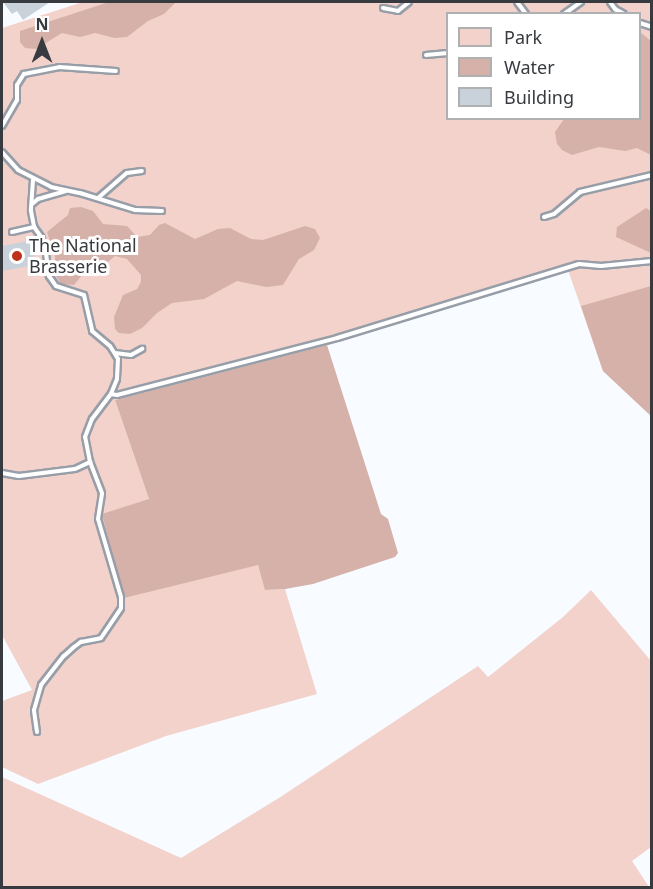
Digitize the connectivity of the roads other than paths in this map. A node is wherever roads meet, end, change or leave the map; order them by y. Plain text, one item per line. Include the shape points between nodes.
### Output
1 (408, 2) edge
2 (580, 2) edge
3 (383, 8) dead end
4 (567, 12) edge
5 (446, 53) edge
6 (426, 55) dead end
7 (116, 72) dead end
8 (2, 126) edge
9 (2, 152) edge
10 (142, 171) dead end
11 (651, 176) edge
12 (33, 179) junction
13 (67, 191) junction
14 (98, 198) junction
15 (32, 204) junction
16 (162, 211) dead end
17 (544, 217) dead end
18 (34, 227) junction
19 (12, 232) dead end
20 (42, 238) dead end
21 (45, 245) dead end
22 (651, 261) edge
23 (142, 349) dead end
24 (115, 353) junction
25 (111, 394) junction
26 (90, 462) junction
27 (2, 473) edge
28 (37, 732) dead end

1 - 3 lane via 395,12
2 - 4 lane
5 - 6 lane
7 - 8 lane via 59,67 24,74 17,85 17,100
9 - 12 lane via 18,170
10 - 14 lane via 127,173
11 - 17 lane via 580,192 554,214
12 - 13 lane
12 - 15 lane
13 - 14 lane
13 - 15 lane
14 - 16 lane via 135,210
15 - 18 lane
18 - 19 lane
18 - 20 lane
21 - 24 lane via 49,276 56,286 84,295 92,331
22 - 25 lane via 579,264 337,338
23 - 24 lane via 131,355
24 - 25 lane via 117,379
25 - 26 lane via 87,429
26 - 27 lane via 75,469 19,476
26 - 28 lane via 102,493 99,519 121,605 101,639 74,647 41,685 34,710

